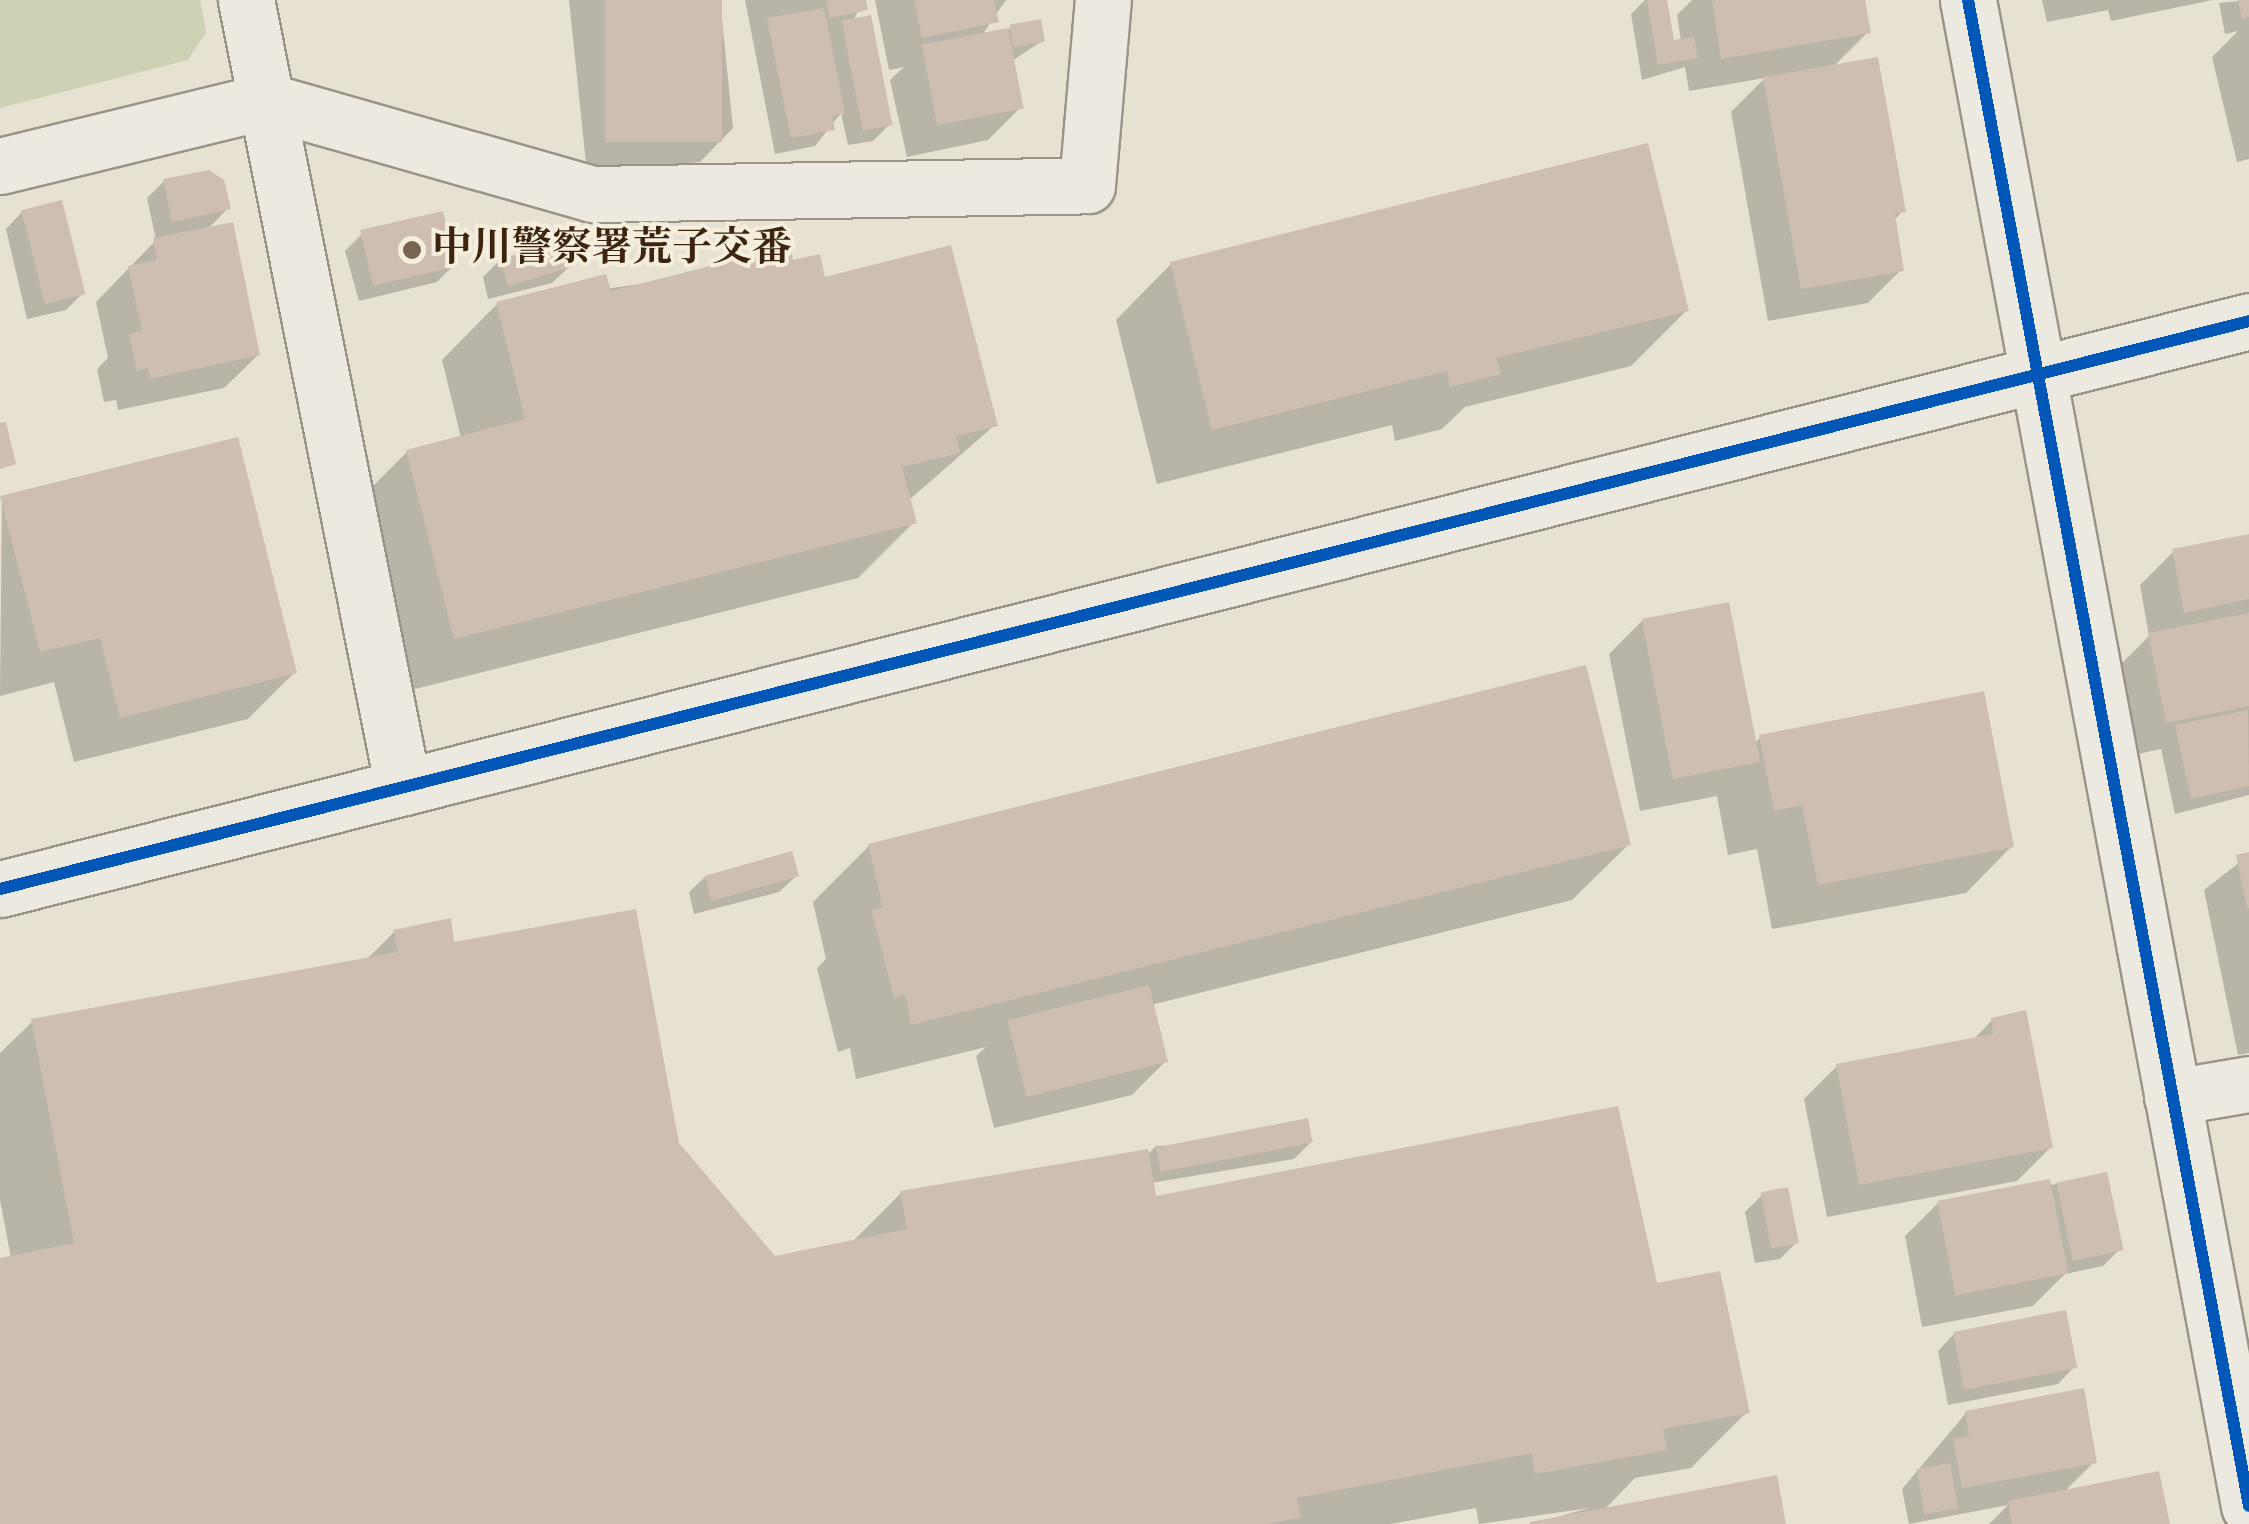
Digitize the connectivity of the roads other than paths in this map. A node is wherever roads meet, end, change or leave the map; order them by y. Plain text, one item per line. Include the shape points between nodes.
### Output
1 (246, 0) edge
2 (1103, 0) edge
3 (1968, 0) edge
4 (266, 101) junction
5 (0, 166) edge
6 (2249, 322) edge
7 (2036, 376) junction
8 (403, 787) junction
9 (0, 889) edge
10 (2249, 1084) edge
11 (2172, 1097) junction
12 (2249, 1506) edge

1 - 4 street
2 - 4 street via 1087,185 593,194
3 - 7 street
4 - 5 street
4 - 8 street
6 - 7 street
7 - 8 street
7 - 11 street
8 - 9 street
10 - 11 street
11 - 12 street

